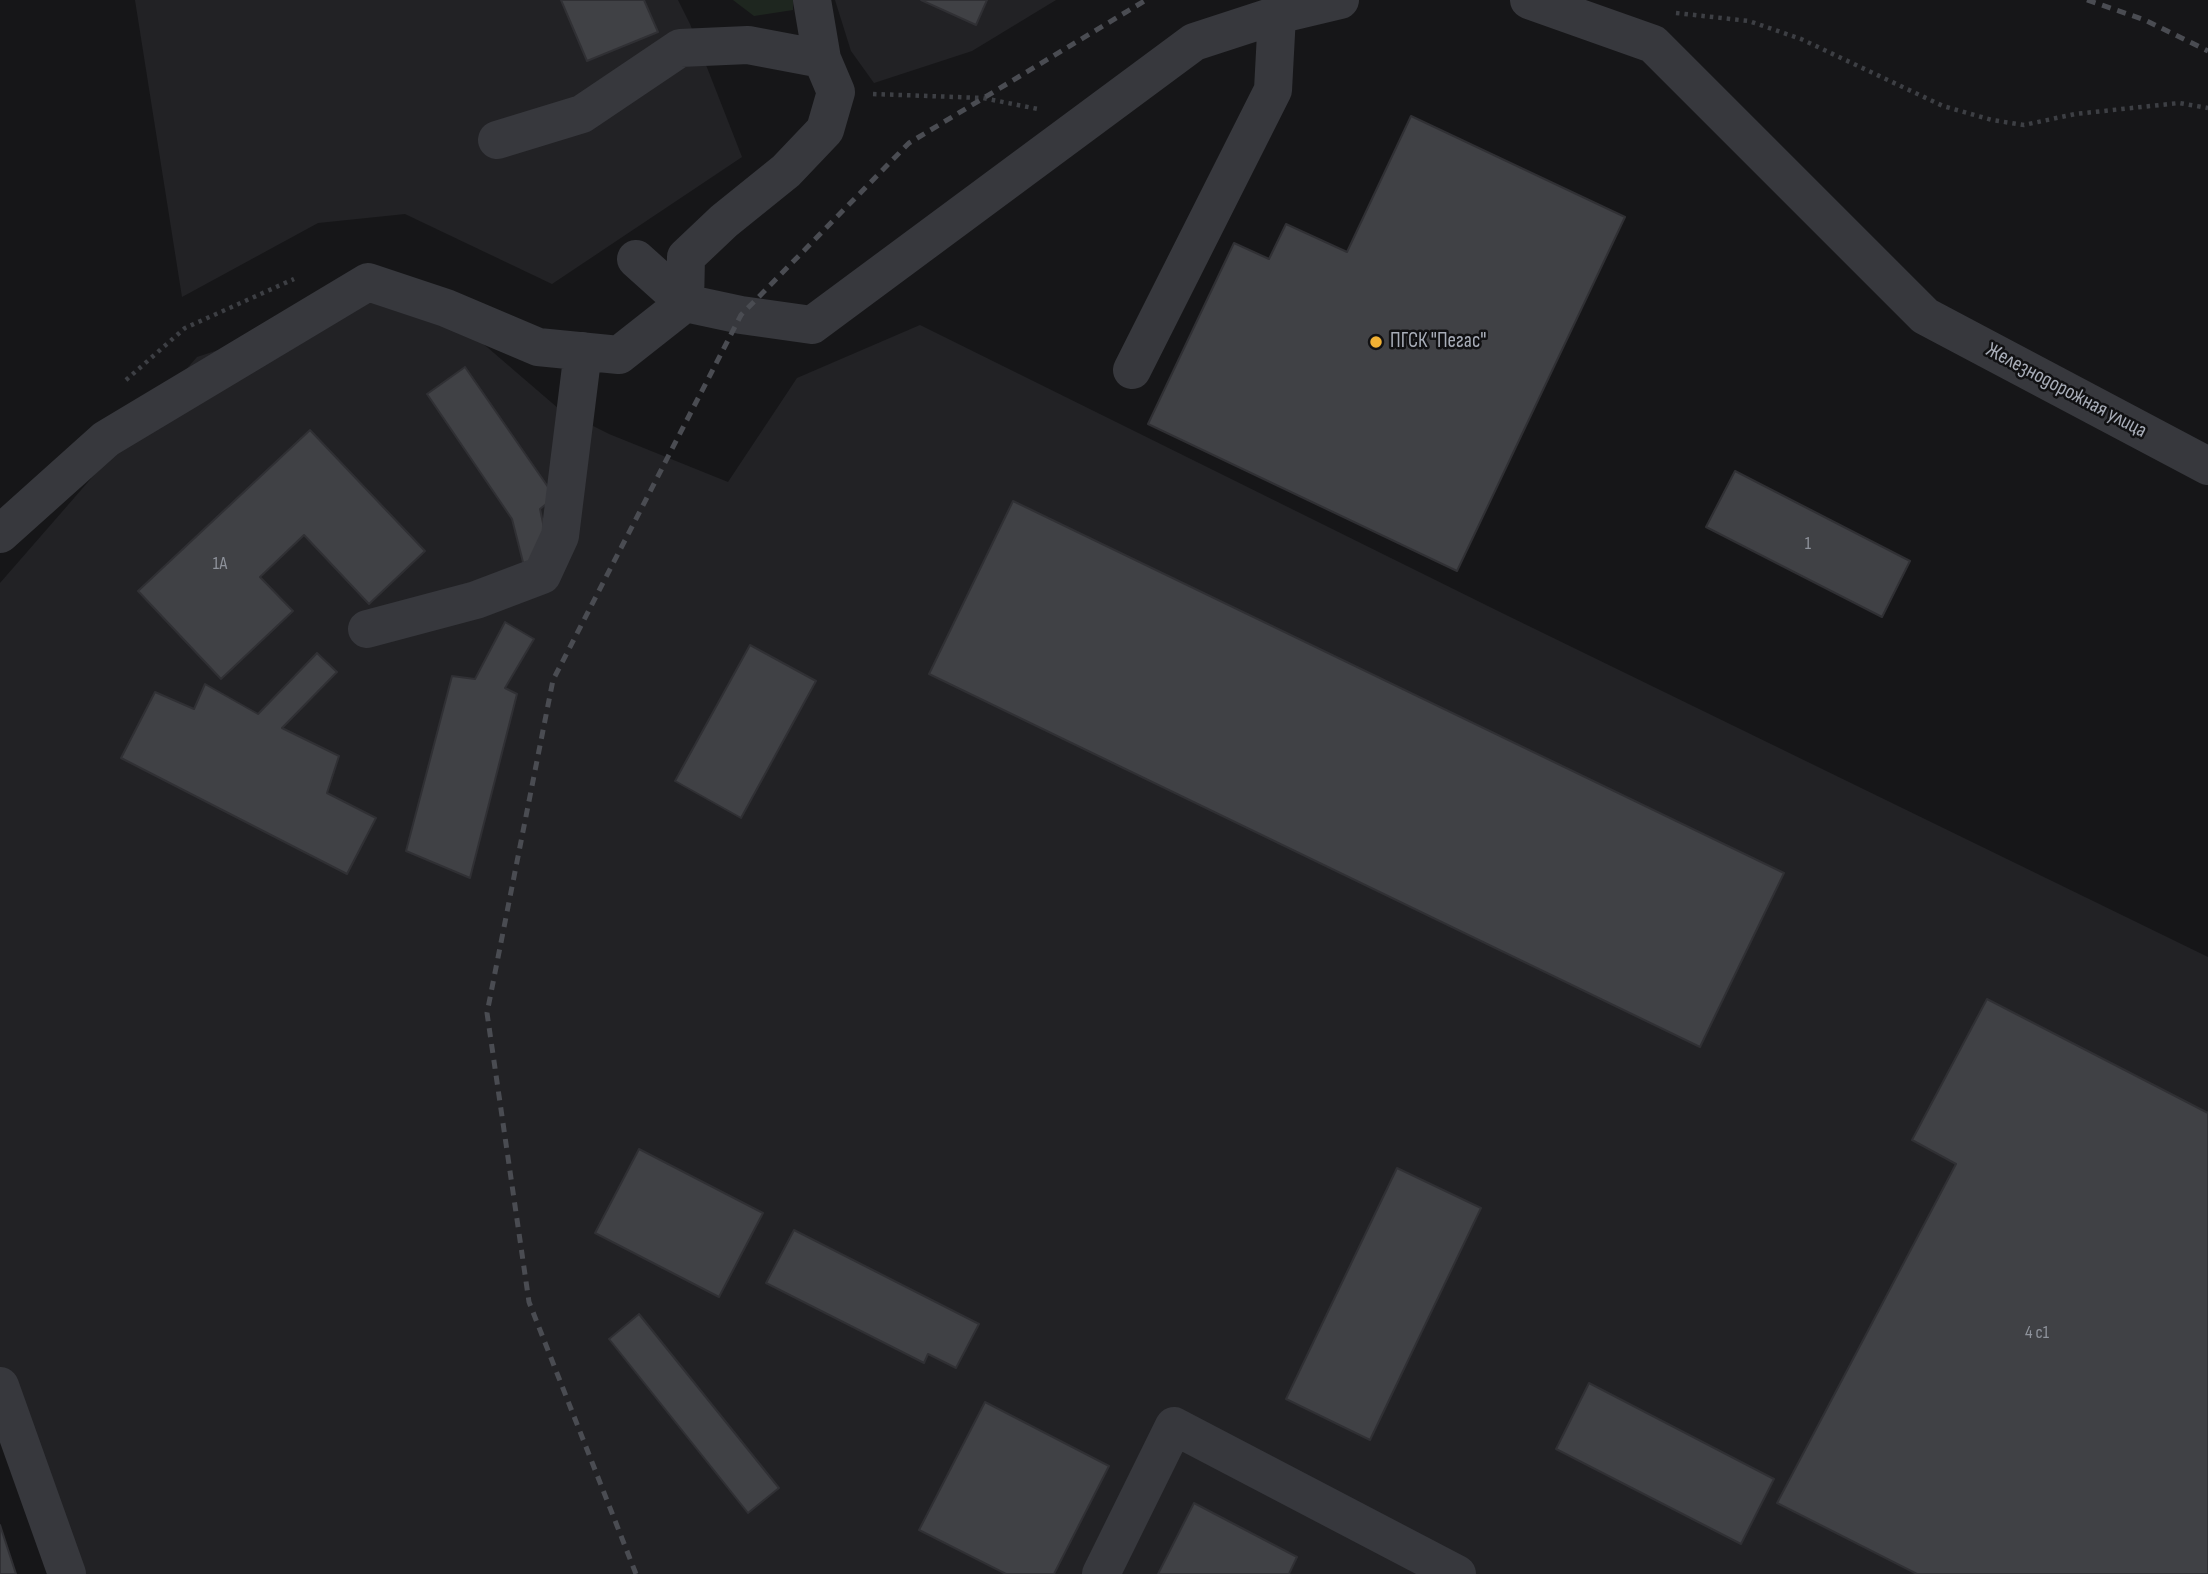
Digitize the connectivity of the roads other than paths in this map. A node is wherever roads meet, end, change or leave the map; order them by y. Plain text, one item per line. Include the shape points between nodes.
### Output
1 (812, 0) edge
2 (1340, 0) edge
3 (1529, 0) edge
4 (1277, 15) junction
5 (829, 76) junction
6 (497, 140) dead end
7 (636, 259) dead end
8 (685, 303) junction
9 (583, 351) junction
10 (1132, 370) dead end
11 (2208, 466) edge
12 (0, 534) edge
13 (367, 629) dead end
14 (0, 1386) edge
15 (67, 1574) edge
16 (1101, 1574) edge
17 (1457, 1574) edge

1 - 5 street
2 - 4 street
3 - 11 street, Железнодорожная улица via 1653,44 1925,316
4 - 8 street via 1194,42 813,325
4 - 10 street via 1273,90
5 - 6 street via 748,45 680,48 582,114
5 - 8 street via 825,130 786,171 686,257
7 - 8 street
8 - 9 street via 619,355
9 - 12 street via 538,347 446,307 368,282 106,439
9 - 13 street via 561,536 542,575 476,600
14 - 15 street
16 - 17 street via 1174,1426

